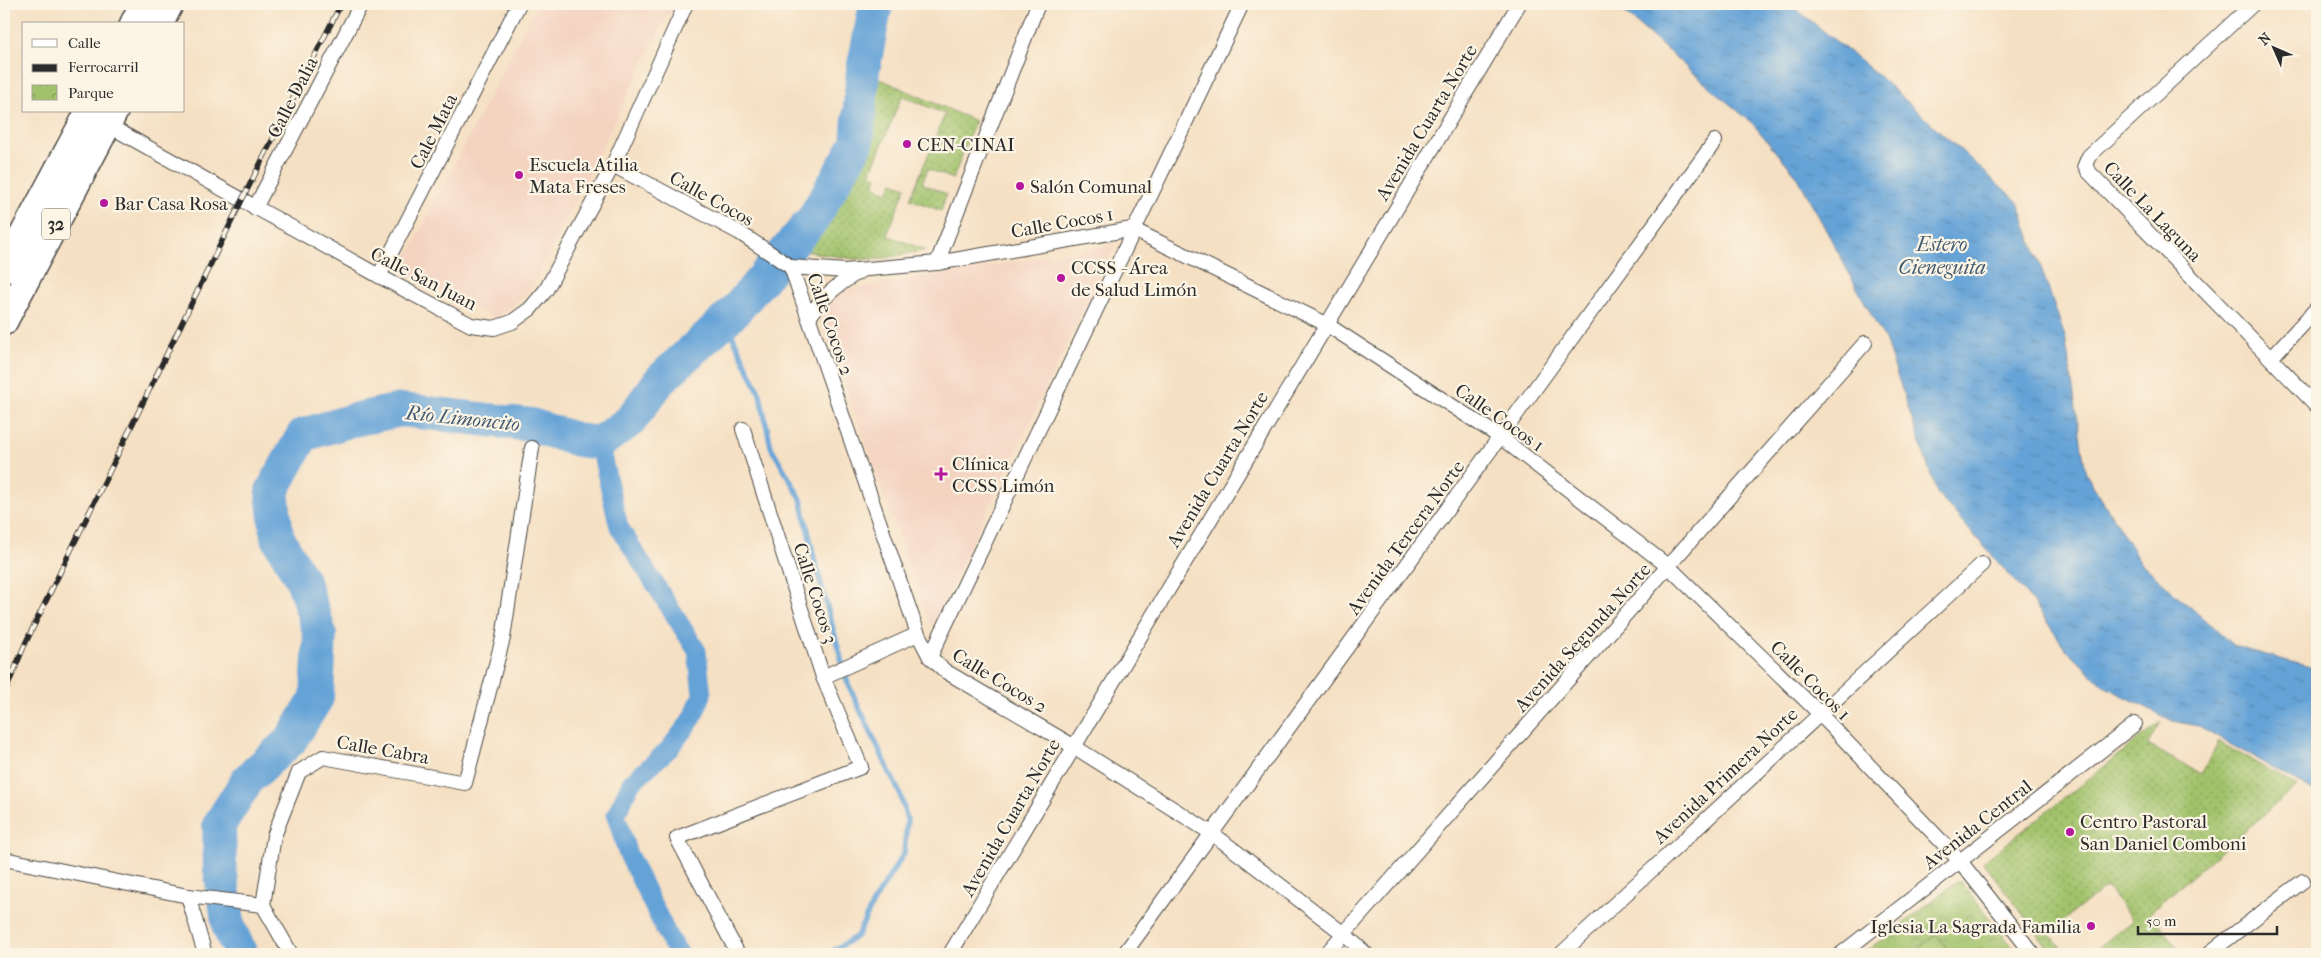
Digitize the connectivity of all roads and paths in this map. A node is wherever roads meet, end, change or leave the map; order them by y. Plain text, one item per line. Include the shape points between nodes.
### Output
1 (143, 4) edge
2 (170, 4) edge
3 (361, 4) edge
4 (519, 4) edge
5 (686, 4) edge
6 (1038, 4) edge
7 (1242, 4) edge
8 (1519, 4) edge
9 (2252, 4) edge
10 (134, 22) edge
11 (161, 22) edge
12 (99, 115) edge
13 (1715, 141) dead end
14 (613, 164) junction
15 (255, 208) junction
16 (1132, 229) junction
17 (937, 264) junction
18 (791, 267) junction
19 (4, 270) edge
20 (863, 270) junction
21 (379, 276) junction
22 (2317, 308) edge
23 (809, 318) junction
24 (4, 322) edge
25 (1326, 324) junction
26 (1865, 343) dead end
27 (2271, 358) junction
28 (2317, 406) edge
29 (743, 429) dead end
30 (1500, 437) junction
31 (532, 448) dead end
32 (1982, 564) dead end
33 (1669, 567) junction
34 (918, 634) junction
35 (930, 658) junction
36 (823, 677) junction
37 (1819, 713) junction
38 (2135, 724) dead end
39 (1073, 746) junction
40 (1213, 834) junction
41 (4, 859) edge
42 (1960, 861) junction
43 (2303, 881) dead end
44 (188, 896) junction
45 (263, 905) junction
46 (1344, 934) junction
47 (205, 954) edge
48 (291, 954) edge
49 (738, 954) edge
50 (950, 954) edge
51 (1124, 954) edge
52 (1326, 954) edge
53 (1366, 954) edge
54 (1561, 954) edge
55 (1841, 954) edge
56 (2033, 954) edge
57 (2208, 954) edge

1 - 10 highway
2 - 11 highway
3 - 15 street, Calle Dalia
4 - 21 street, Cale Mata
5 - 14 street, Calle San Juan
6 - 17 street
7 - 16 street
8 - 25 street, Avenida Cuarta Norte
9 - 27 street, Calle La Laguna via 2089,156 2085,165
12 - 15 street, Calle San Juan
12 - 19 highway, 32
12 - 24 highway, 32
13 - 30 street, Avenida Tercera Norte
14 - 18 street, Calle Cocos via 740,233
14 - 21 street, Calle San Juan via 546,290 530,309 512,322 494,328 471,324
15 - 21 street, Calle San Juan
16 - 17 street, Calle Cocos 1
16 - 25 street, Calle Cocos 1
16 - 35 street
17 - 20 street, Calle Cocos 1
18 - 20 street, Calle Cocos 1
18 - 23 street, Calle Cocos 2
20 - 23 street via 834,287 817,304
22 - 27 street
23 - 34 street, Calle Cocos 2
25 - 30 street, Calle Cocos 1
25 - 39 street, Avenida Cuarta Norte
26 - 33 street, Avenida Segunda Norte
27 - 28 street, Calle La Laguna
29 - 36 street, Calle Cocos 3
30 - 33 street, Calle Cocos 1
30 - 40 street, Avenida Tercera Norte
31 - 45 street, Calle Cabra via 503,638 465,783 323,757 299,772 274,836
32 - 37 street, Avenida Primera Norte
33 - 37 street, Calle Cocos 1
33 - 46 street, Avenida Segunda Norte
34 - 35 street, Calle Cocos 2
34 - 36 street
35 - 39 street, Calle Cocos 2 via 945,671
36 - 49 street, Calle Cocos 3 via 860,766 677,838
37 - 42 street, Calle Cocos 1
37 - 54 street, Avenida Primera Norte
38 - 42 street, Avenida Central
39 - 40 street, Calle Cocos 2
39 - 50 street, Avenida Cuarta Norte
40 - 46 street, Calle Cocos 2
40 - 51 street, Avenida Tercera Norte
41 - 44 street
42 - 55 street, Avenida Central
42 - 56 street, Calle Cocos 1
43 - 57 street
44 - 45 street
44 - 47 street
45 - 48 street
46 - 52 street, Avenida Segunda Norte
46 - 53 street, Calle Cocos 2

